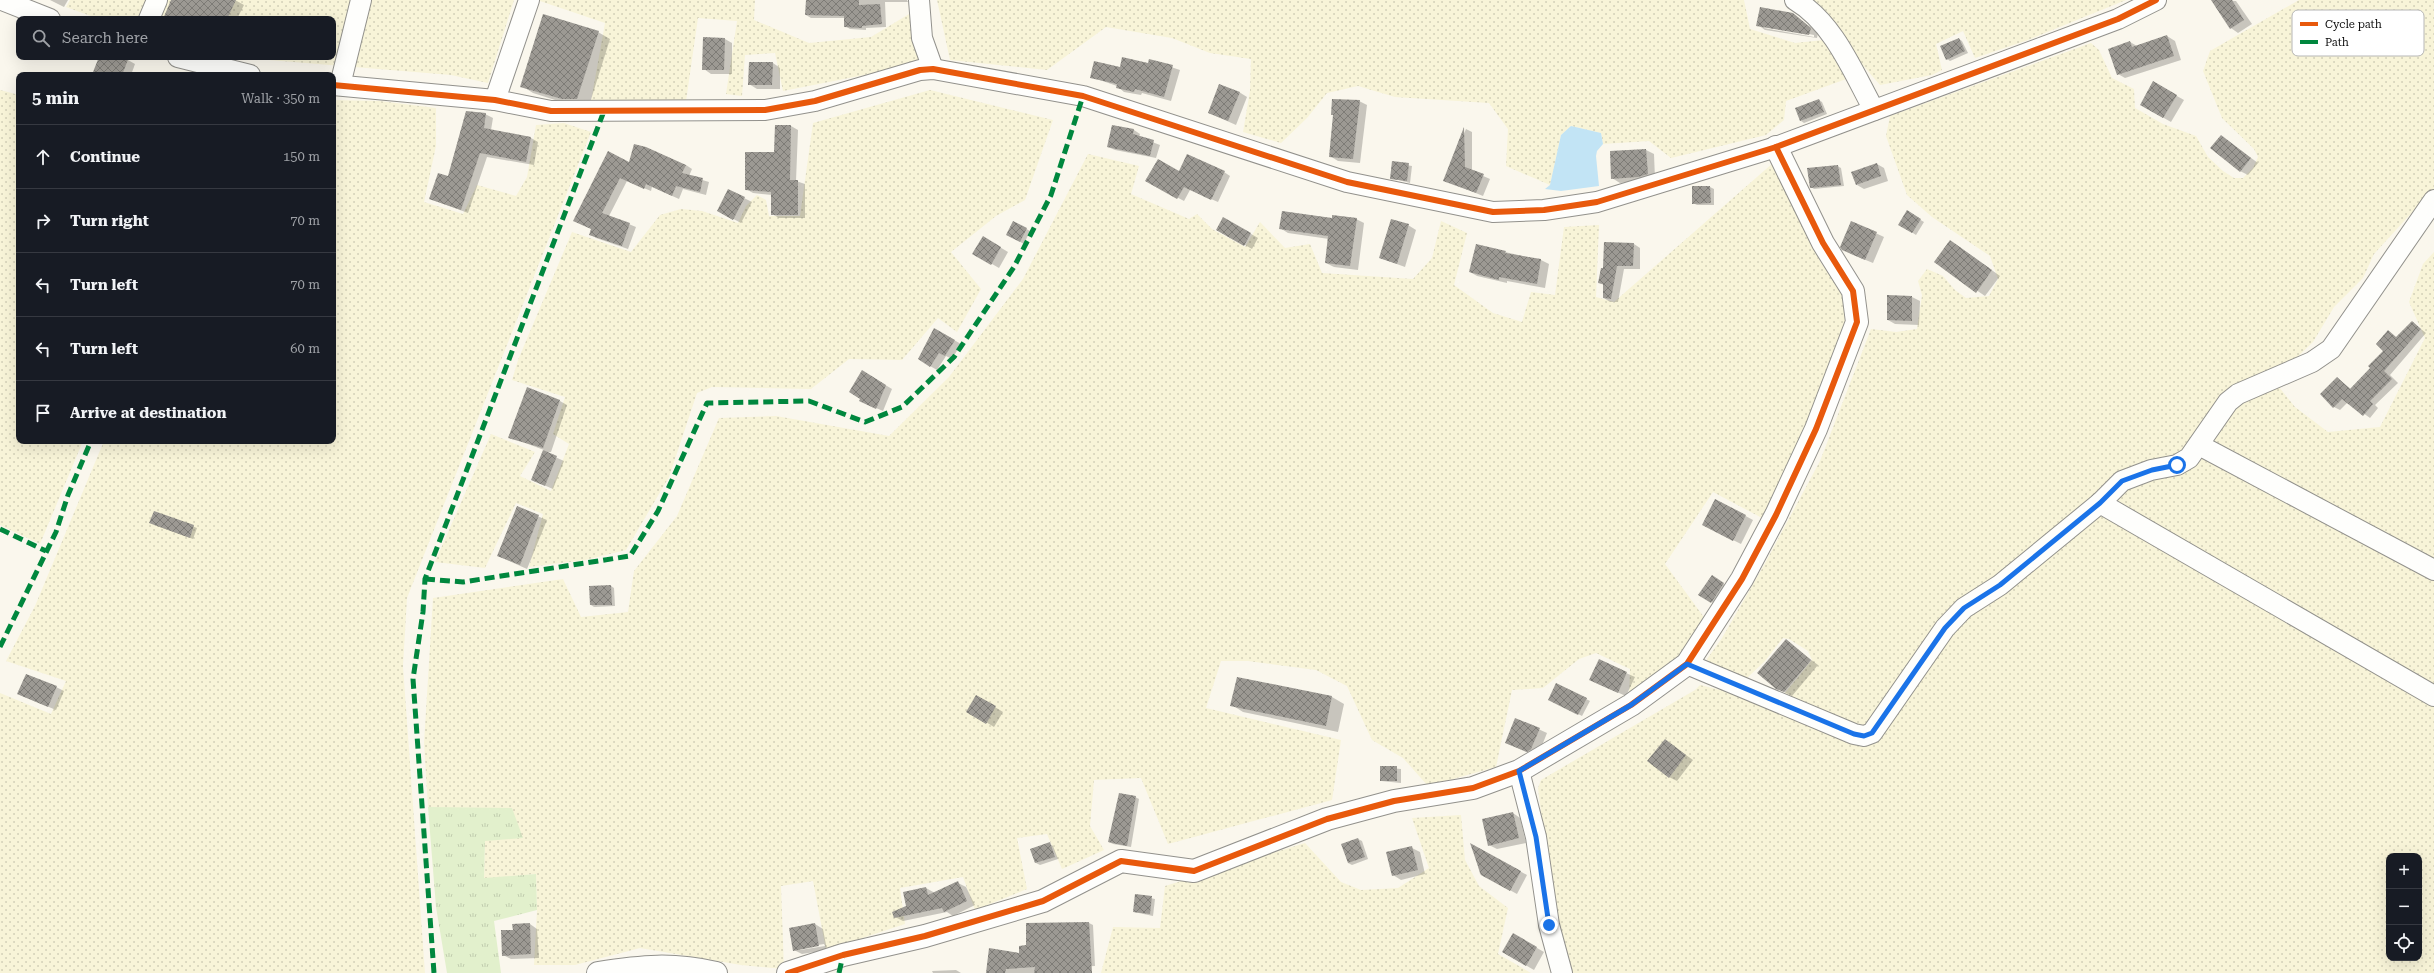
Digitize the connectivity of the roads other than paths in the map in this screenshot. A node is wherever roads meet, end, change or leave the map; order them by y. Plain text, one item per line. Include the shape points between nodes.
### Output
1 (2, 0) edge
2 (157, 0) edge
3 (362, 0) edge
4 (530, 0) edge
5 (919, 0) edge
6 (1795, 0) edge
7 (2156, 0) edge
8 (42, 16) edge
9 (150, 16) edge
10 (190, 60) edge
11 (933, 69) junction
12 (238, 72) edge
13 (337, 85) edge
14 (495, 100) junction
15 (1874, 110) junction
16 (1776, 147) junction
17 (2434, 200) edge
18 (2199, 445) junction
19 (2100, 503) junction
20 (2434, 570) edge
21 (1687, 664) junction
22 (2434, 696) edge
23 (1519, 771) junction
24 (598, 973) edge
25 (716, 973) edge
26 (788, 973) edge
27 (1562, 973) edge

1 - 8 street
2 - 9 street
3 - 13 street
4 - 14 street
5 - 11 street via 922,38
6 - 15 street via 1810,9 1825,26 1849,62
7 - 15 street via 2118,19
10 - 12 street
11 - 14 street via 920,70 815,101 765,110 552,111
11 - 16 street via 1083,96 1346,182 1493,212 1544,210 1597,202
13 - 14 street
15 - 16 street
16 - 21 street via 1823,243 1853,291 1857,322 1816,429 1776,515 1742,579
17 - 18 street via 2331,349 2312,362 2238,394 2228,402
18 - 19 street via 2189,458 2177,465 2152,470 2122,481
18 - 20 street
19 - 21 street via 2000,585 1964,608 1945,628 1872,733 1864,736
19 - 22 street
21 - 23 street via 1631,705
23 - 26 street via 1473,788 1394,801 1327,819 1194,871 1121,861 1043,901 925,936 843,955
23 - 27 street via 1536,837 1549,925
24 - 25 street via 646,966 696,968

